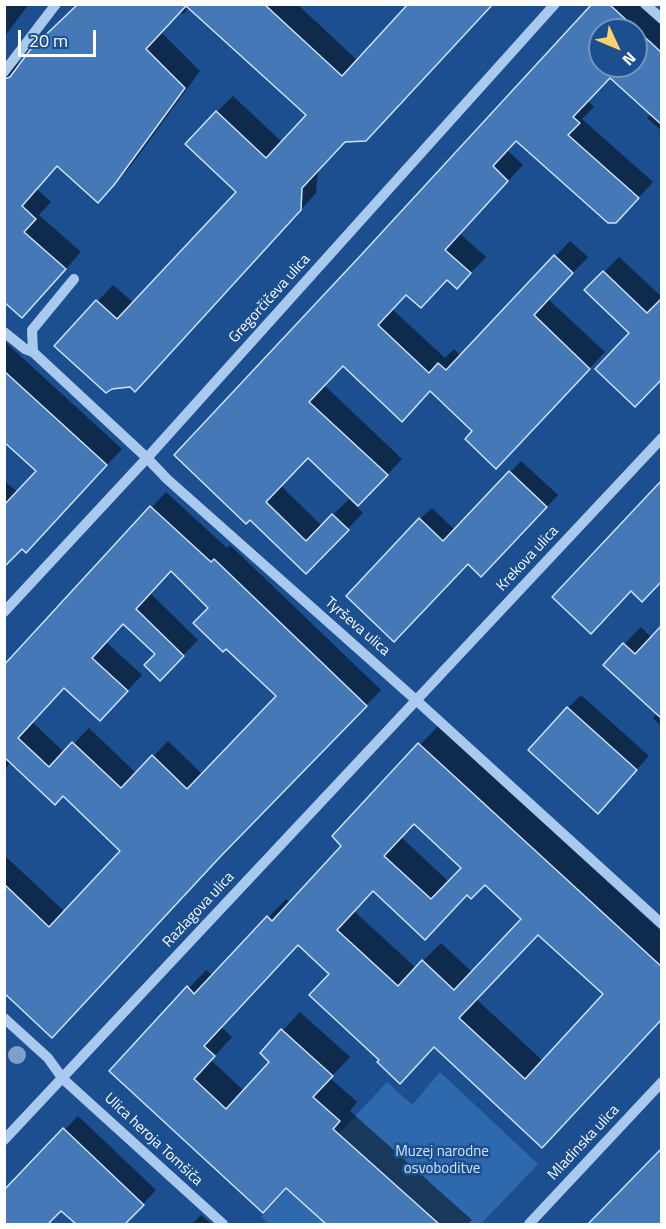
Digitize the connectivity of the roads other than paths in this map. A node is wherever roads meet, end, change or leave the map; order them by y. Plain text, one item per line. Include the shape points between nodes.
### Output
1 (56, 4) edge
2 (555, 4) edge
3 (645, 4) edge
4 (662, 19) edge
5 (4, 72) edge
6 (74, 279) dead end
7 (4, 332) edge
8 (33, 352) junction
9 (662, 438) edge
10 (147, 458) junction
11 (4, 612) edge
12 (416, 700) junction
13 (662, 924) edge
14 (4, 1018) edge
15 (63, 1079) junction
16 (662, 1082) edge
17 (4, 1140) edge
18 (223, 1224) edge
19 (529, 1224) edge

1 - 5 street
2 - 10 street, Gregorčičeva ulica
3 - 4 street
6 - 8 street via 32,330
7 - 8 street, Tyrševa ulica
8 - 10 street, Tyrševa ulica
9 - 12 street, Krekova ulica
10 - 11 street, Gregorčičeva ulica
10 - 12 street, Tyrševa ulica
12 - 13 street, Tyrševa ulica
12 - 15 street, Razlagova ulica
14 - 15 street, Ulica heroja Tomšiča via 48,1058
15 - 17 street, Razlagova ulica
15 - 18 street, Ulica heroja Tomšiča
16 - 19 street, Mladinska ulica

